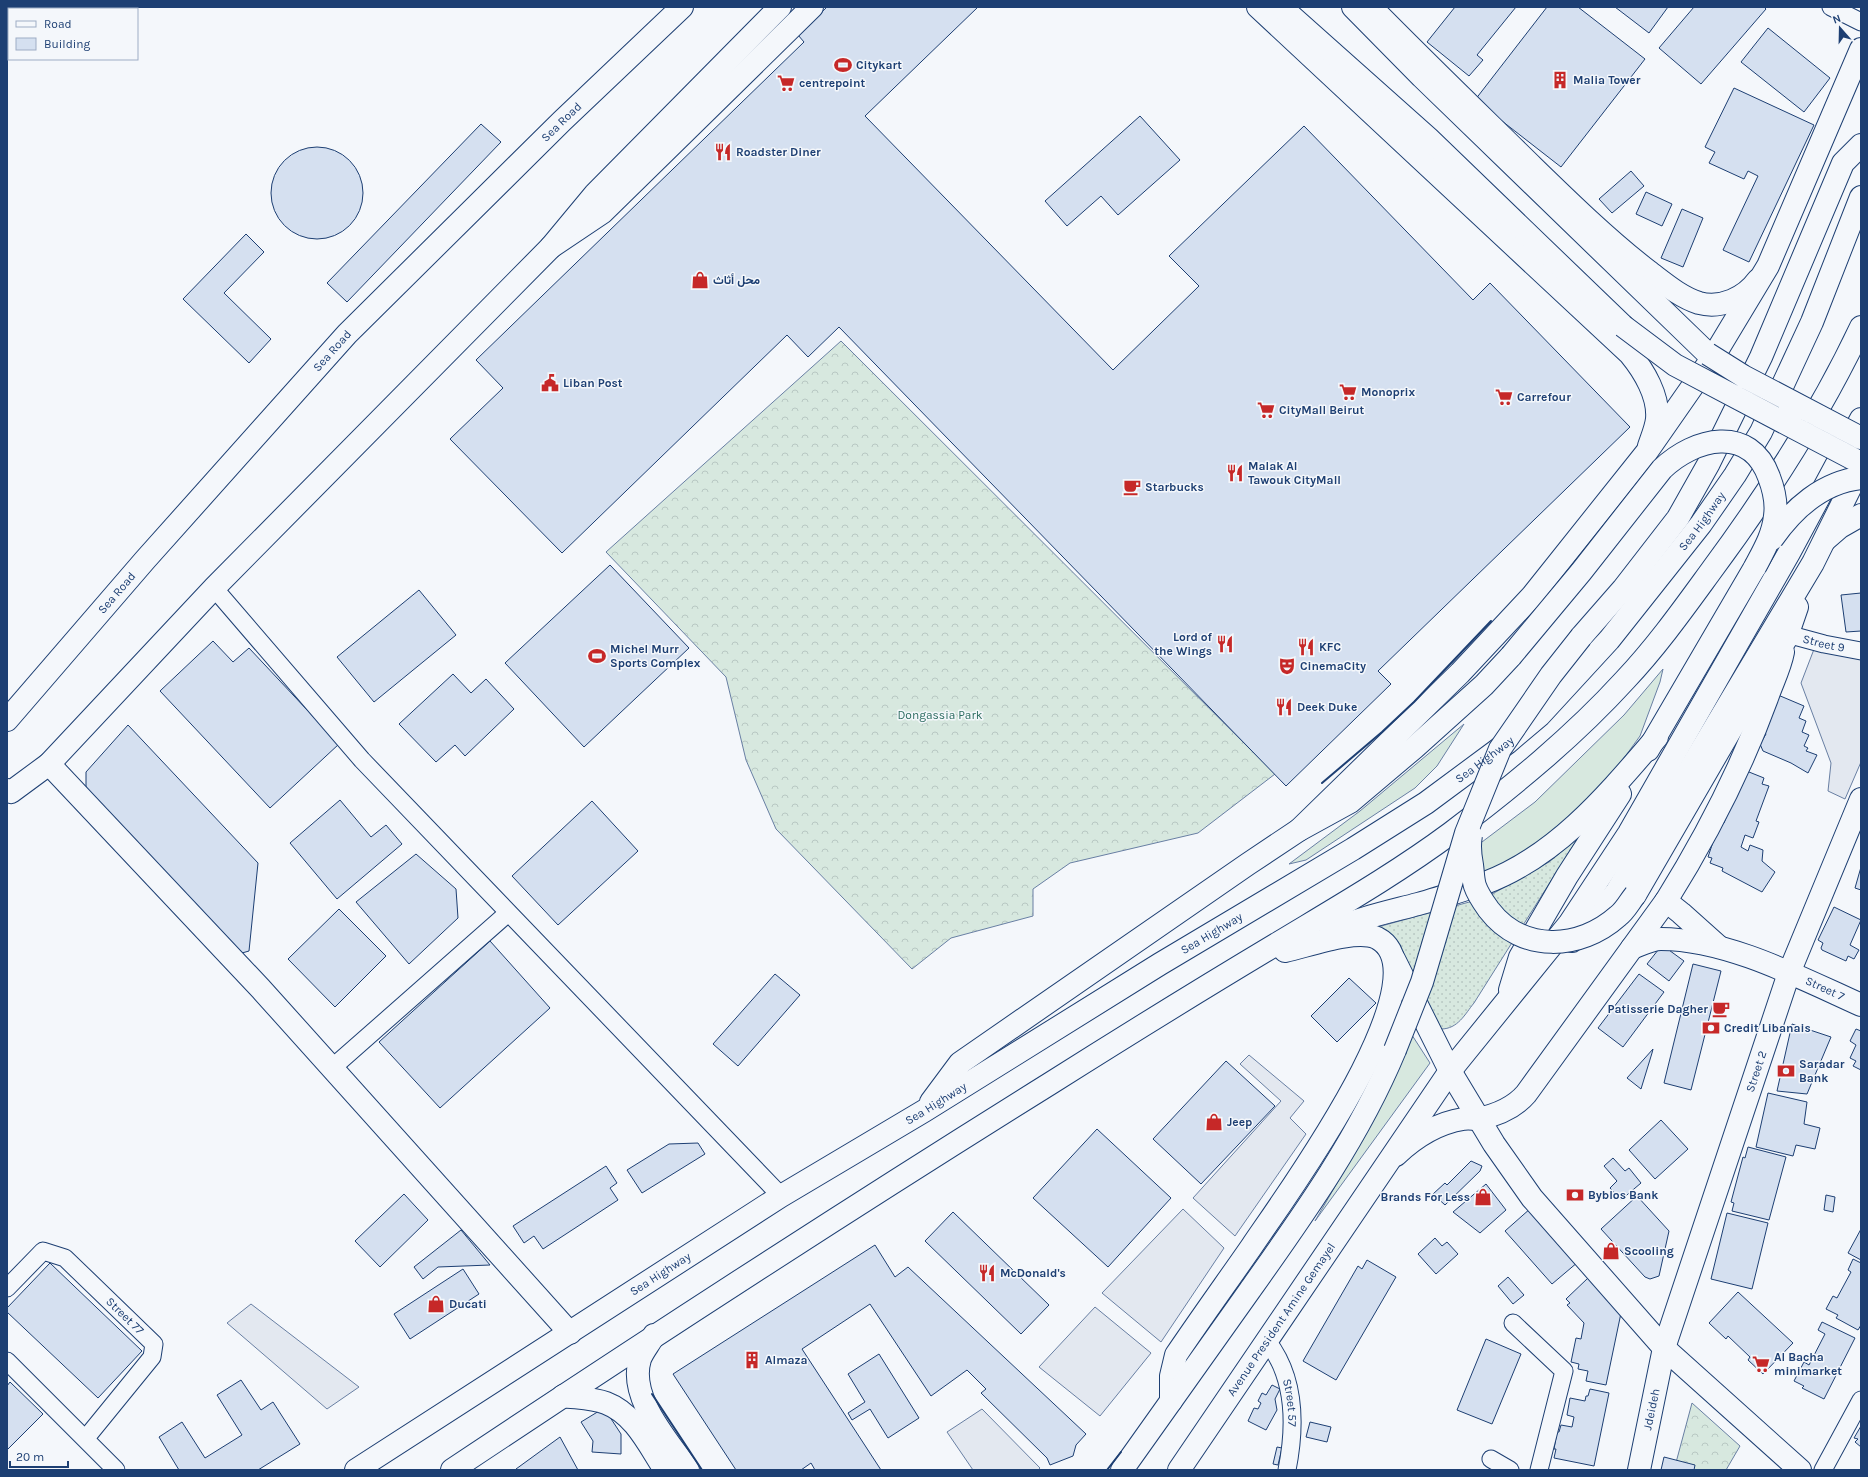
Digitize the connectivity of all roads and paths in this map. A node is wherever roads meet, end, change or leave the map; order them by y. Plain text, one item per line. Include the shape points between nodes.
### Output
1 (682, 7) edge
2 (780, 7) edge
3 (812, 7) edge
4 (1258, 7) edge
5 (1281, 7) edge
6 (1353, 7) edge
7 (1372, 7) edge
8 (1831, 7) edge
9 (1861, 22) edge
10 (1861, 49) edge
11 (1861, 145) edge
12 (1861, 197) edge
13 (551, 247) junction
14 (1768, 266) junction
15 (1861, 327) edge
16 (1861, 419) edge
17 (1861, 438) edge
18 (1646, 453) junction
19 (1861, 463) edge
20 (1861, 466) edge
21 (1861, 478) edge
22 (1861, 515) edge
23 (1822, 544) junction
24 (1768, 545) junction
25 (1812, 563) junction
26 (214, 588) junction
27 (1787, 637) junction
28 (1861, 651) edge
29 (7, 720) edge
30 (1656, 737) junction
31 (49, 764) junction
32 (7, 790) edge
33 (1861, 799) edge
34 (1474, 814) junction
35 (1299, 830) junction
36 (1666, 901) junction
37 (508, 913) junction
38 (1719, 947) junction
39 (1632, 948) junction
40 (1286, 951) junction
41 (1394, 959) junction
42 (1789, 973) junction
43 (1507, 998) junction
44 (1861, 1005) edge
45 (1168, 1010) junction
46 (332, 1068) junction
47 (1450, 1071) junction
48 (924, 1111) junction
49 (1478, 1119) junction
50 (1382, 1169) junction
51 (782, 1196) junction
52 (7, 1288) edge
53 (1513, 1323) dead end
54 (570, 1333) junction
55 (654, 1335) junction
56 (1267, 1341) junction
57 (1664, 1348) junction
58 (7, 1360) edge
59 (563, 1396) junction
60 (1861, 1400) edge
61 (1171, 1401) junction
62 (86, 1438) junction
63 (1491, 1459) dead end
64 (116, 1470) edge
65 (356, 1470) edge
66 (452, 1470) edge
67 (665, 1470) edge
68 (688, 1470) edge
69 (1122, 1470) edge
70 (1179, 1470) edge
71 (1287, 1470) edge
72 (1510, 1470) edge
73 (1539, 1470) edge
74 (1639, 1470) edge
75 (1800, 1470) edge
76 (1823, 1470) edge

1 - 29 main road, Sea Road via 562,121 347,334 145,560
2 - 13 main road via 595,194
3 - 13 main road via 603,212
4 - 18 main road via 1632,358 1643,371 1656,406 1656,429
5 - 19 main road, bridge via 1428,138 1623,326 1675,366
6 - 17 main road, bridge via 1708,354 1743,376
7 - 14 main road via 1578,211 1622,250 1675,291 1704,304 1727,302 1736,299 1753,286
8 - 9 street
10 - 14 main road
11 - 34 main road, bridge via 1843,163 1761,357 1678,518 1623,589 1581,637 1513,728 1500,749
12 - 48 main road, Sea Highway via 1812,322 1760,432 1735,474 1701,524 1639,604 1540,714 1508,743 1426,804 1160,964
13 - 26 main road
14 - 18 main road via 1733,326
15 - 45 main road via 1789,460 1732,543 1668,629 1627,678 1566,739 1489,804 1422,853
16 - 43 main road via 1789,553 1629,834 1569,924
18 - 35 main road via 1522,607 1456,678
20 - 23 main road
21 - 24 main road, bridge via 1834,485 1811,498 1790,516
22 - 23 main road via 1840,527
23 - 25 main road
24 - 30 main road, bridge
24 - 35 main road, bridge via 1775,517 1775,496 1764,465 1755,454 1730,442 1708,442 1688,449 1662,469 1581,572 1484,685 1350,802
25 - 27 main road
25 - 43 main road via 1617,891 1560,957
26 - 31 main road
26 - 37 street via 362,760
27 - 28 street, Street 9
27 - 34 main road, bridge via 1635,894 1619,916 1598,930 1585,937 1559,942 1540,942 1509,930 1495,917 1475,887 1469,845
27 - 36 main road via 1756,731 1718,811
30 - 40 main road via 1576,825 1532,860 1486,882 1419,904 1353,921
30 - 43 main road via 1567,876 1520,957
31 - 32 main road via 11,792
31 - 46 main road via 262,989
33 - 42 main road, Street 2
34 - 61 main road, bridge via 1458,855 1422,982 1382,1080 1344,1150 1286,1240
35 - 48 main road via 960,1063
36 - 38 main road
36 - 39 main road
37 - 46 street
37 - 51 street
38 - 39 main road via 1659,939
38 - 42 main road, Street 7
39 - 49 main road via 1526,1094 1514,1106
40 - 41 main road via 1345,937 1367,935 1384,942
40 - 45 main road
41 - 47 main road
41 - 61 main road via 1395,978 1390,1002 1354,1088 1310,1161 1176,1355 1170,1376
42 - 44 main road, Street 7
42 - 57 main road, Street 2
43 - 47 main road
45 - 55 main road
46 - 54 main road
47 - 49 main road
47 - 50 main road
48 - 51 main road, Sea Highway
49 - 50 main road via 1462,1119 1426,1132
49 - 57 main road via 1532,1198
50 - 56 main road, Avenue President Amine Gemayel
51 - 54 main road, Sea Highway
52 - 62 street, Street 77 via 43,1251 65,1258 154,1344 152,1357
53 - 73 street via 1564,1371
54 - 65 main road, Sea Highway
55 - 59 main road
55 - 68 main road via 640,1357 638,1384 648,1410
56 - 70 main road, Avenue President Amine Gemayel
56 - 71 street, Street 57 via 1285,1372 1292,1399 1292,1434
57 - 74 main road, Jdeideh
57 - 75 main road
58 - 62 street
59 - 66 main road
59 - 67 main road via 607,1403 622,1411 631,1419
60 - 76 street
61 - 69 main road
62 - 64 street
63 - 72 street

